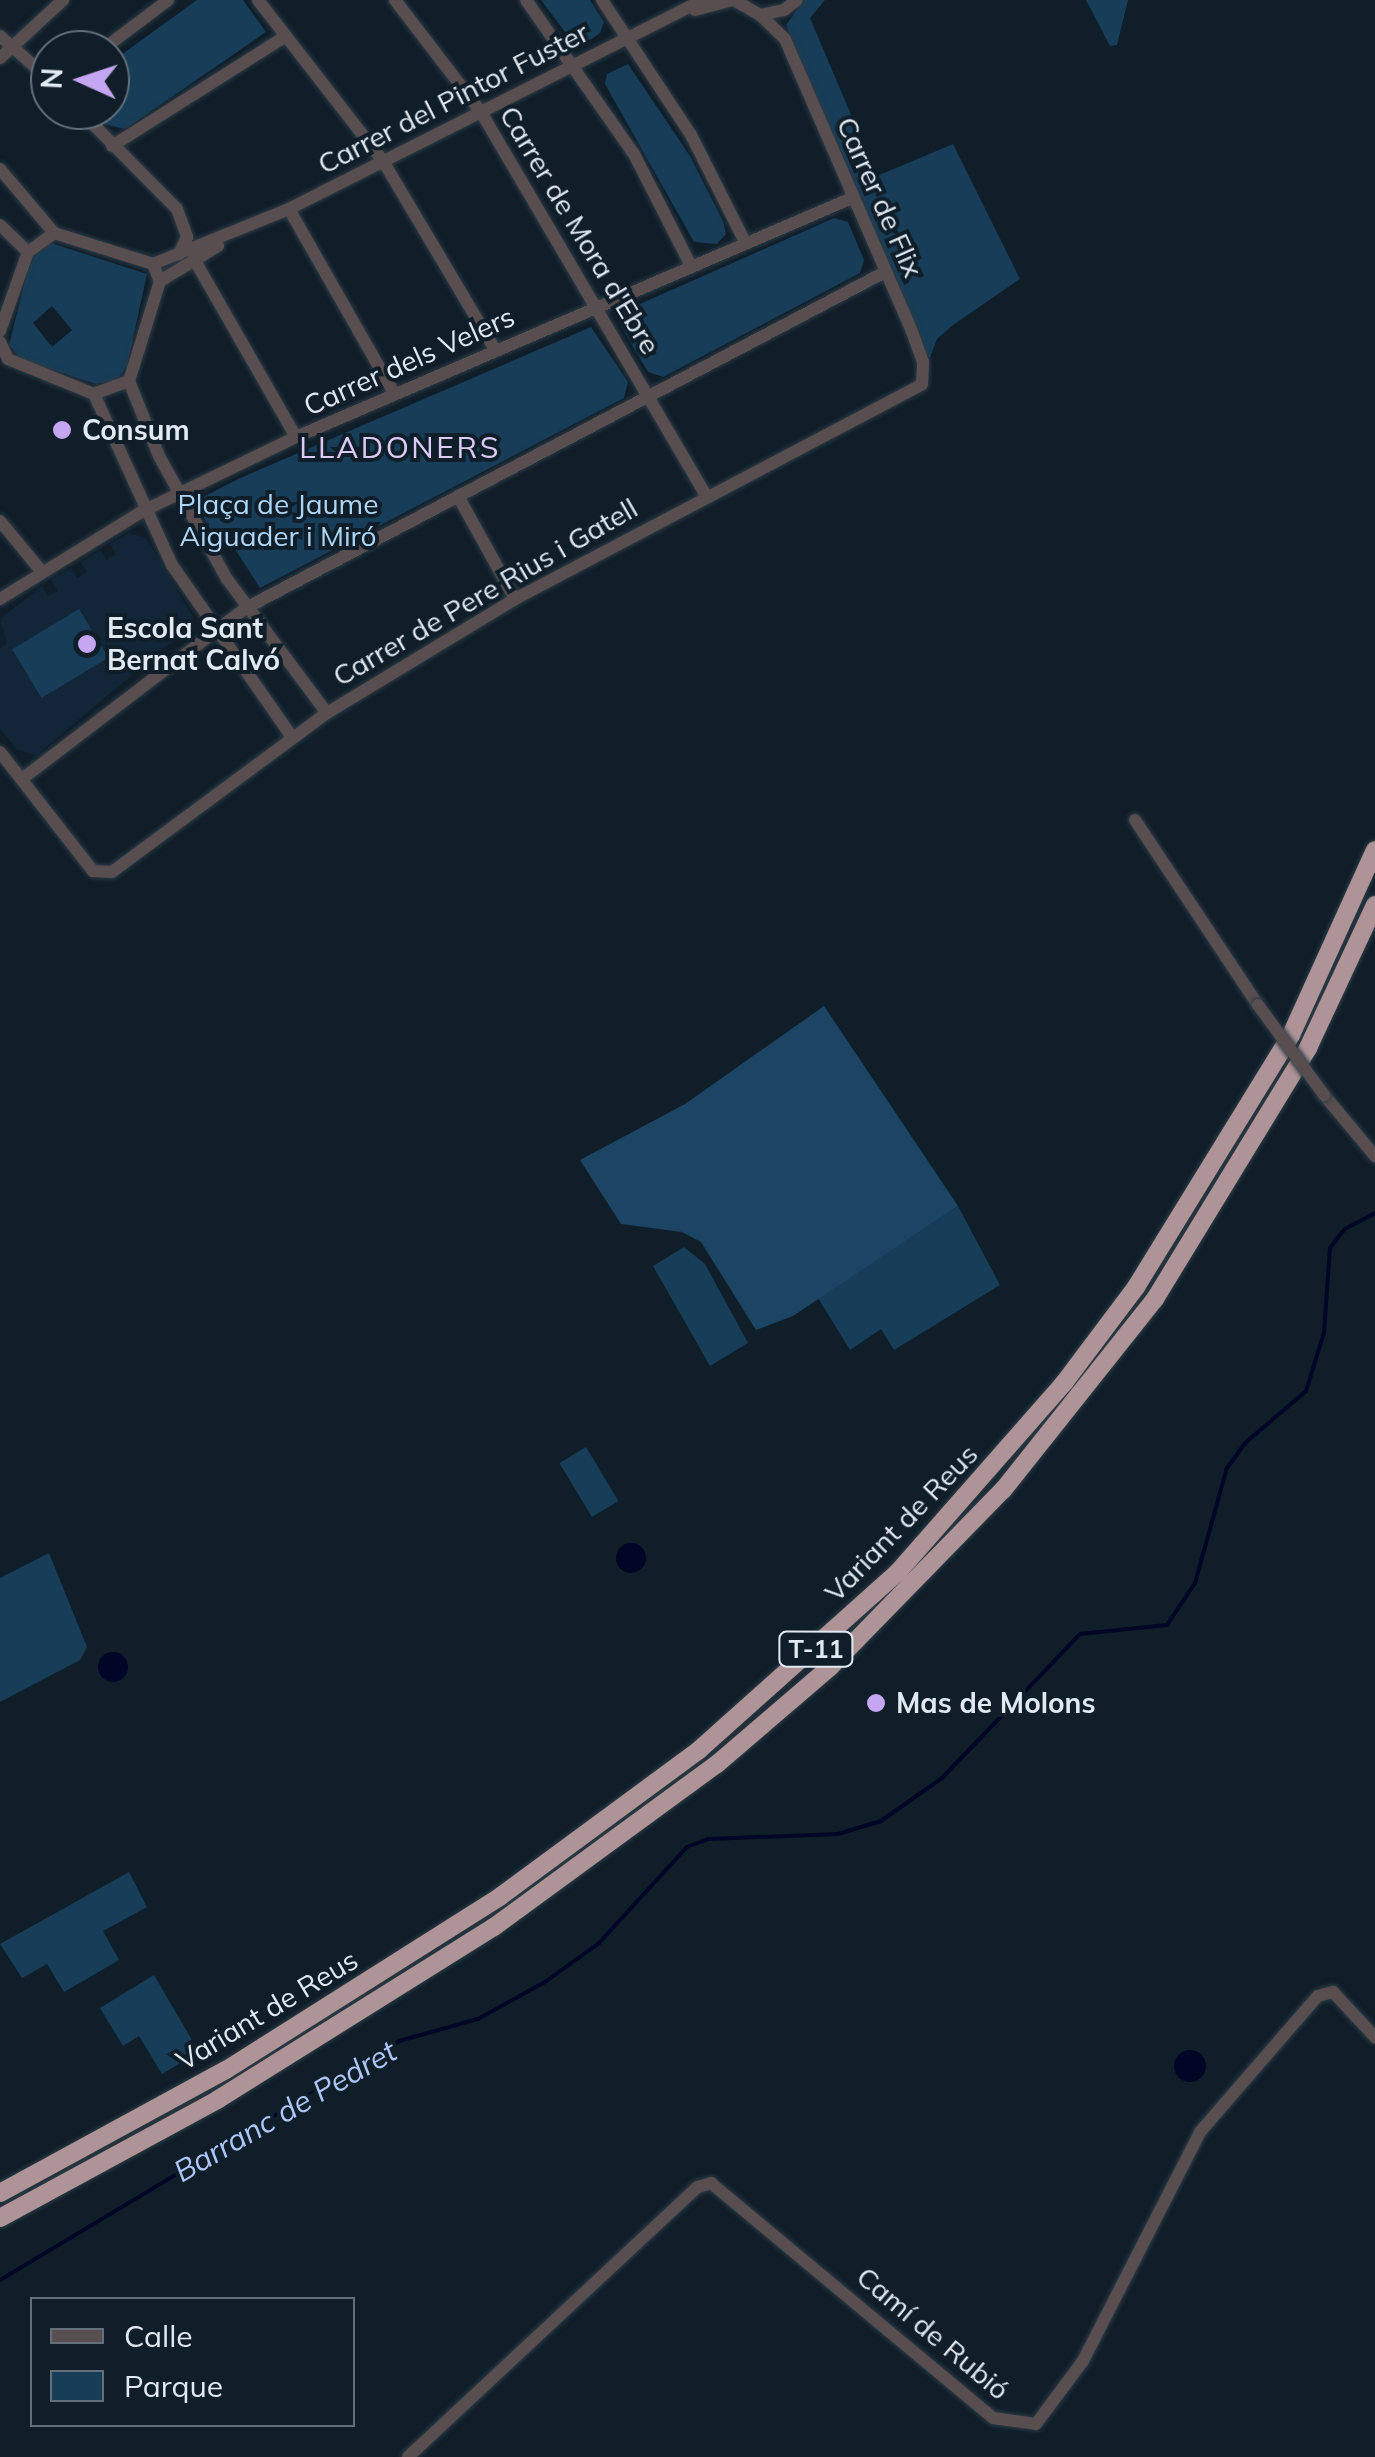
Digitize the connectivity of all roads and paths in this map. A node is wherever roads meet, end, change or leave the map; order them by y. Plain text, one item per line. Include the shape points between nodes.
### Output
1 (63, 0) edge
2 (168, 0) edge
3 (258, 0) edge
4 (395, 0) edge
5 (526, 0) edge
6 (602, 0) edge
7 (702, 0) edge
8 (734, 0) edge
9 (797, 0) edge
10 (784, 10) junction
11 (760, 14) junction
12 (678, 15) junction
13 (128, 30) edge
14 (0, 36) edge
15 (286, 36) junction
16 (628, 38) junction
17 (785, 40) junction
18 (5, 53) edge
19 (576, 64) junction
20 (30, 68) edge
21 (481, 112) junction
22 (97, 130) edge
23 (112, 146) junction
24 (383, 161) junction
25 (0, 169) edge
26 (852, 198) junction
27 (289, 209) junction
28 (0, 225) edge
29 (250, 227) junction
30 (54, 233) junction
31 (746, 242) junction
32 (28, 252) junction
33 (179, 254) junction
34 (194, 259) junction
35 (152, 264) junction
36 (691, 266) junction
37 (885, 272) junction
38 (160, 282) junction
39 (597, 306) junction
40 (0, 331) edge
41 (0, 342) edge
42 (495, 350) junction
43 (4, 359) edge
44 (926, 375) joint
45 (129, 382) junction
46 (94, 394) junction
47 (394, 394) junction
48 (650, 396) junction
49 (296, 437) junction
50 (179, 492) junction
51 (458, 496) junction
52 (706, 496) junction
53 (143, 511) junction
54 (0, 521) edge
55 (42, 572) junction
56 (515, 598) junction
57 (0, 599) edge
58 (246, 608) junction
59 (212, 630) junction
60 (327, 712) junction
61 (292, 737) junction
62 (0, 752) edge
63 (22, 779) junction
64 (1135, 820) dead end
65 (1375, 850) edge
66 (1375, 905) edge
67 (1375, 1156) edge
68 (361, 2012) junction
69 (1375, 2037) edge
70 (226, 2070) junction
71 (0, 2181) edge
72 (0, 2193) edge
73 (0, 2218) edge
74 (0, 2232) edge
75 (408, 2457) edge

1 - 18 street
2 - 13 street
3 - 15 street
4 - 21 street, Carrer de Mora d'Ebre
5 - 19 street
6 - 16 street
7 - 12 street, Carrer del Pintor Fuster
8 - 11 street, Carrer de Flix
8 - 12 street, Carrer del Pintor Fuster
9 - 10 street
10 - 11 street
10 - 17 street, Carrer de Flix
11 - 17 street, Carrer de Flix
12 - 16 street, Carrer del Pintor Fuster
14 - 18 street
15 - 23 street
15 - 24 street
16 - 19 street, Carrer del Pintor Fuster
16 - 31 street via 691,135
17 - 26 street, Carrer de Flix
18 - 20 street
19 - 21 street, Carrer del Pintor Fuster
19 - 36 street via 634,154
21 - 24 street, Carrer del Pintor Fuster
21 - 39 street, Carrer de Mora d'Ebre
22 - 23 street
23 - 33 street via 186,221
24 - 27 street, Carrer del Pintor Fuster
24 - 42 street
25 - 30 street
26 - 31 street, Carrer dels Velers
26 - 37 street, Carrer de Flix
27 - 29 street, Carrer del Pintor Fuster
27 - 47 street
28 - 32 street
29 - 33 street, Carrer del Pintor Fuster
29 - 34 street, Carrer del Pintor Fuster
30 - 32 street
30 - 35 street
31 - 36 street, Carrer dels Velers
32 - 40 street
33 - 35 street, Carrer del Pintor Fuster
34 - 38 street, Carrer del Pintor Fuster
34 - 49 street
35 - 38 street
36 - 39 street, Carrer dels Velers
37 - 44 street, Carrer de Flix
37 - 48 street
38 - 45 street
39 - 42 street, Carrer dels Velers
39 - 48 street, Carrer de Mora d'Ebre
41 - 43 street
42 - 47 street, Carrer dels Velers
43 - 46 street
44 - 52 street, Carrer de Pere Rius i Gatell via 910,392
45 - 46 street
45 - 50 street
46 - 53 street
47 - 49 street, Carrer dels Velers
48 - 51 street
48 - 52 street, Carrer de Mora d'Ebre
49 - 50 street, Carrer dels Velers
50 - 53 street, Carrer dels Velers
50 - 58 street
51 - 56 street
51 - 58 street
52 - 56 street, Carrer de Pere Rius i Gatell
53 - 55 street, Carrer dels Velers
53 - 59 street
54 - 55 street
55 - 57 street, Carrer dels Velers
56 - 60 street, Carrer de Pere Rius i Gatell
58 - 59 street
58 - 60 street
59 - 61 street
59 - 63 street
60 - 61 street, Carrer de Pere Rius i Gatell
61 - 63 street, Carrer de Pere Rius i Gatell via 102,875
62 - 63 street
64 - 67 street, bridge via 1258,1005
65 - 70 highway, Variant de Reus / T-11 via 1291,1034 1147,1271 1064,1383 898,1572 814,1652 615,1814 484,1907
66 - 68 highway, Variant de Reus / T-11 via 1308,1048 1231,1182 1155,1299 1003,1490 830,1667 717,1764 494,1927
68 - 73 highway, Variant de Reus / T-11 via 217,2100
68 - 74 highway via 220,2107
69 - 75 street, Camí de Rubió via 1334,1992 1318,1996 1200,2132 1082,2360 1036,2424 993,2418 712,2183 698,2187
70 - 71 highway
70 - 72 highway, Variant de Reus / T-11

